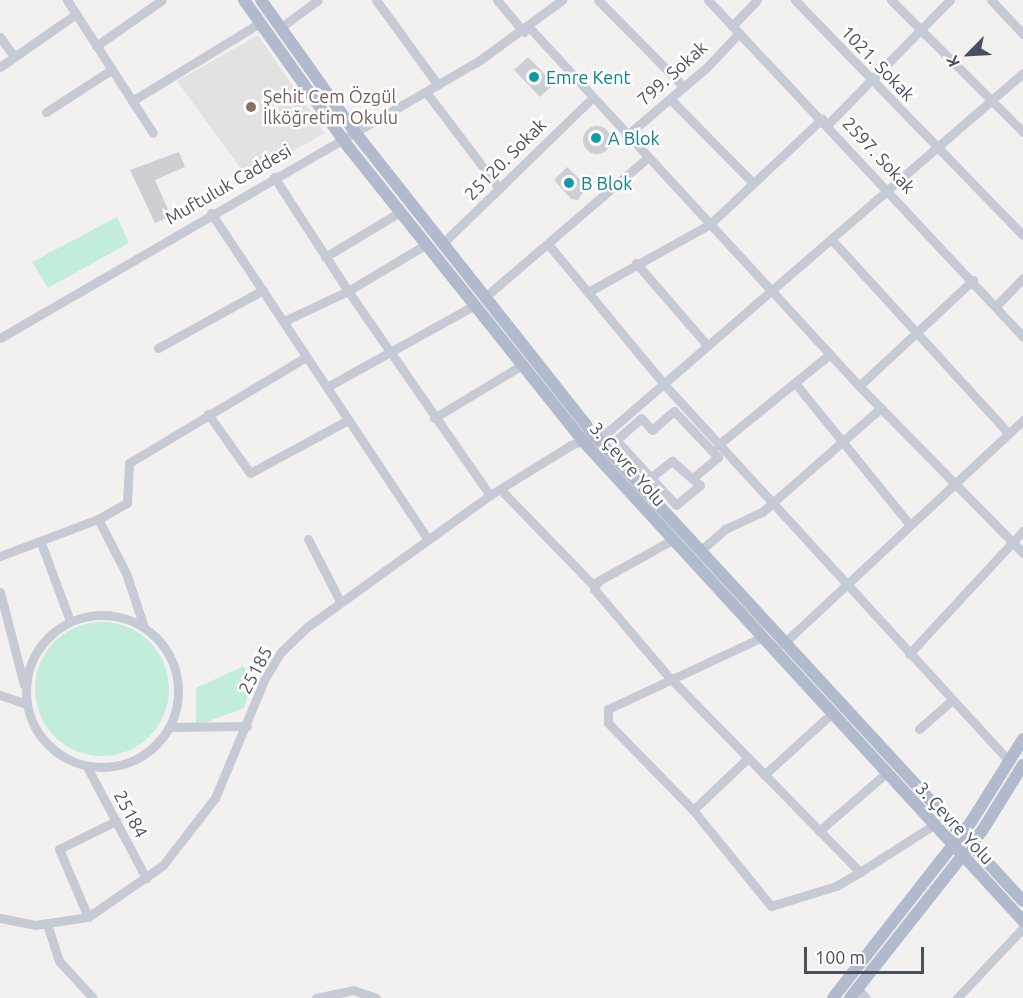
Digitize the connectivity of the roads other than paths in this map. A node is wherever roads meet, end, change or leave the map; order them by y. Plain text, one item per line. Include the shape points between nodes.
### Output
1 (162, 0) edge
2 (244, 0) edge
3 (261, 0) edge
4 (318, 0) edge
5 (376, 0) edge
6 (497, 0) edge
7 (562, 0) edge
8 (598, 0) edge
9 (708, 0) edge
10 (757, 0) edge
11 (795, 0) edge
12 (891, 0) edge
13 (950, 0) edge
14 (991, 0) edge
15 (71, 2) edge
16 (76, 14) junction
17 (260, 23) junction
18 (280, 28) junction
19 (527, 29) junction
20 (735, 29) junction
21 (919, 29) junction
22 (1023, 34) edge
23 (0, 37) edge
24 (96, 46) junction
25 (14, 56) junction
26 (0, 67) edge
27 (111, 70) junction
28 (1023, 73) edge
29 (872, 81) junction
30 (438, 85) junction
31 (684, 87) junction
32 (426, 92) junction
33 (593, 97) junction
34 (670, 99) junction
35 (991, 100) junction
36 (132, 101) junction
37 (46, 112) dead end
38 (825, 121) junction
39 (354, 131) junction
40 (1023, 132) edge
41 (153, 133) dead end
42 (626, 136) junction
43 (342, 138) junction
44 (937, 149) junction
45 (646, 159) junction
46 (274, 177) junction
47 (753, 183) junction
48 (499, 188) junction
49 (891, 191) junction
50 (399, 212) junction
51 (211, 213) junction
52 (710, 224) junction
53 (1023, 236) edge
54 (832, 240) junction
55 (442, 244) junction
56 (548, 244) junction
57 (426, 245) junction
58 (325, 257) junction
59 (636, 263) junction
60 (1023, 278) edge
61 (973, 280) junction
62 (263, 290) junction
63 (348, 291) junction
64 (771, 291) junction
65 (588, 292) junction
66 (485, 297) junction
67 (474, 306) junction
68 (996, 306) junction
69 (284, 321) junction
70 (915, 336) junction
71 (1023, 337) edge
72 (0, 338) edge
73 (707, 345) junction
74 (158, 348) dead end
75 (392, 354) junction
76 (830, 354) junction
77 (306, 357) junction
78 (522, 365) junction
79 (663, 383) junction
80 (795, 383) junction
81 (859, 386) junction
82 (327, 387) junction
83 (881, 408) junction
84 (208, 414) junction
85 (434, 418) junction
86 (348, 420) junction
87 (1023, 420) edge
88 (692, 422) junction
89 (1008, 433) junction
90 (594, 435) junction
91 (582, 440) junction
92 (844, 442) junction
93 (718, 445) junction
94 (694, 477) junction
95 (650, 478) junction
96 (956, 484) junction
97 (500, 489) junction
98 (490, 495) junction
99 (772, 504) junction
100 (98, 519) junction
101 (909, 524) junction
102 (1023, 531) edge
103 (308, 539) dead end
104 (428, 540) junction
105 (672, 540) junction
106 (41, 543) junction
107 (1014, 544) junction
108 (700, 551) junction
109 (1023, 554) edge
110 (0, 556) edge
111 (594, 586) junction
112 (846, 586) junction
113 (0, 592) edge
114 (340, 601) junction
115 (70, 621) junction
116 (144, 627) junction
117 (760, 638) junction
118 (783, 644) junction
119 (909, 654) junction
120 (669, 676) junction
121 (25, 687) junction
122 (0, 695) edge
123 (951, 701) junction
124 (26, 704) junction
125 (830, 715) junction
126 (247, 726) junction
127 (170, 727) junction
128 (920, 729) dead end
129 (1023, 738) edge
130 (748, 758) junction
131 (1009, 760) junction
132 (1023, 765) edge
133 (87, 767) junction
134 (885, 774) junction
135 (764, 775) junction
136 (693, 810) junction
137 (116, 821) junction
138 (932, 826) junction
139 (819, 831) junction
140 (960, 835) junction
141 (951, 846) junction
142 (970, 846) junction
143 (961, 856) junction
144 (860, 872) junction
145 (146, 878) junction
146 (1023, 901) edge
147 (88, 917) junction
148 (0, 918) edge
149 (1023, 921) edge
150 (46, 924) junction
151 (1023, 928) edge
152 (854, 993) edge
153 (93, 998) edge
154 (316, 998) edge
155 (376, 998) edge
156 (833, 998) edge
157 (866, 998) edge
158 (957, 998) edge

1 - 24 street
2 - 17 main road, 3. Çevre Yolu
3 - 18 main road, 3. Çevre Yolu
4 - 18 street
5 - 30 street
6 - 19 street
7 - 19 street, Muftuluk Caddesi
8 - 31 street
9 - 20 street, 2597. Sokak
10 - 20 street, 799. Sokak
11 - 29 street, 1021. Sokak
12 - 21 street
13 - 21 street
14 - 22 street
15 - 16 street
16 - 24 street
16 - 25 street
17 - 36 street
17 - 43 main road, 3. Çevre Yolu
18 - 39 main road, 3. Çevre Yolu
19 - 30 street, Muftuluk Caddesi
19 - 33 street
20 - 31 street, 799. Sokak
20 - 38 street, 2597. Sokak
21 - 29 street
21 - 35 street
23 - 25 street
24 - 27 street
25 - 26 street
27 - 36 street
27 - 37 street
28 - 35 street, 25185
29 - 38 street
29 - 44 street, 1021. Sokak
30 - 32 street, Muftuluk Caddesi
31 - 34 street, 799. Sokak
32 - 39 street, Muftuluk Caddesi
32 - 48 street
33 - 42 street
33 - 48 street, 25120. Sokak
34 - 42 street, 799. Sokak
34 - 47 street
35 - 40 street
35 - 44 street, 25185
36 - 41 street
38 - 47 street
38 - 49 street, 2597. Sokak
39 - 43 street, Muftuluk Caddesi
39 - 55 main road, 3. Çevre Yolu
42 - 45 street
43 - 46 street, Muftuluk Caddesi
43 - 50 main road, 3. Çevre Yolu
44 - 49 street, 25185
44 - 53 street, 1021. Sokak
45 - 52 street
45 - 56 street
46 - 51 street, Muftuluk Caddesi
46 - 58 street
47 - 52 street
48 - 55 street, 25120. Sokak
49 - 54 street, 25185
49 - 61 street, 2597. Sokak
50 - 57 main road, 3. Çevre Yolu
50 - 58 street
51 - 62 street
51 - 72 street, Muftuluk Caddesi
52 - 59 street
52 - 64 street
54 - 64 street, 25185
54 - 70 street
55 - 66 main road, 3. Çevre Yolu
56 - 65 street
56 - 66 street
57 - 63 street
57 - 67 main road, 3. Çevre Yolu
58 - 63 street
59 - 65 street
59 - 73 street
60 - 68 street
61 - 68 street, 2597. Sokak
61 - 70 street
62 - 69 street
62 - 74 street
63 - 69 street
63 - 75 street
64 - 73 street, 25185
64 - 76 street
65 - 79 street
66 - 90 main road, 3. Çevre Yolu
67 - 75 street
67 - 78 main road, 3. Çevre Yolu
68 - 71 street, 2597. Sokak
69 - 77 street
70 - 81 street
70 - 89 street
73 - 79 street, 25185
75 - 82 street
75 - 85 street
76 - 80 street
76 - 81 street
77 - 82 street
77 - 84 street
78 - 85 street
78 - 91 main road, 3. Çevre Yolu
79 - 88 street
79 - 90 street, 25185 via 609,431
80 - 92 street
80 - 93 street
81 - 83 street
82 - 86 street
83 - 92 street
83 - 96 street
84 - 86 street via 250,473
84 - 100 street via 129,463 127,503
85 - 98 street
86 - 104 street
87 - 89 street
88 - 93 street
88 - 94 street via 718,457
88 - 95 street via 674,411 652,430 641,418 616,440
89 - 96 street
90 - 91 street, 25185
90 - 108 main road, 3. Çevre Yolu
91 - 97 street, 25185
91 - 105 main road, 3. Çevre Yolu
92 - 99 street
92 - 101 street
93 - 99 street
94 - 95 street via 672,460
94 - 95 street via 700,484 676,505
96 - 101 street
96 - 107 street
97 - 98 street, 25185
97 - 111 street
98 - 104 street, 25185
99 - 108 street via 725,529
99 - 112 street
100 - 106 street
100 - 116 street via 126,573
101 - 112 street
102 - 107 street
103 - 114 street
104 - 114 street, 25185
105 - 111 street
105 - 117 main road, 3. Çevre Yolu
106 - 110 street
106 - 115 street
107 - 109 street
107 - 119 street
108 - 118 main road, 3. Çevre Yolu
111 - 120 street
112 - 118 street
112 - 119 street
113 - 121 street
114 - 126 street, 25185 via 281,652 264,680
115 - 116 street via 108,614
115 - 121 street via 38,647
116 - 127 street via 160,641 178,683
117 - 120 street
117 - 125 main road, 3. Çevre Yolu
118 - 140 main road, 3. Çevre Yolu
119 - 123 street
120 - 130 street
120 - 136 street via 608,709 607,718
121 - 124 street
122 - 124 street
123 - 128 street
123 - 131 street
124 - 133 street via 47,739 62,754
125 - 134 main road, 3. Çevre Yolu
125 - 135 street
126 - 127 street
126 - 145 street, 25185 via 215,798 163,865
127 - 133 street via 149,752 135,761 120,766
129 - 131 main road
130 - 135 street
130 - 136 street
131 - 140 main road
132 - 142 main road
133 - 137 street, 25184
134 - 138 main road, 3. Çevre Yolu
134 - 139 street
135 - 139 street
136 - 144 street via 771,906 836,886
137 - 145 street, 25184
137 - 147 street via 59,849
138 - 141 main road, 3. Çevre Yolu
138 - 144 street
139 - 144 street
140 - 141 main road
140 - 142 main road, 3. Çevre Yolu
141 - 143 main road, 3. Çevre Yolu
141 - 156 main road
142 - 143 main road
142 - 146 main road, 3. Çevre Yolu
143 - 149 main road, 3. Çevre Yolu
143 - 152 main road
145 - 147 street, 25185
147 - 150 street, 25185
148 - 150 street, 25185
150 - 153 street via 59,961
151 - 158 street
152 - 157 street
154 - 155 street via 353,990

